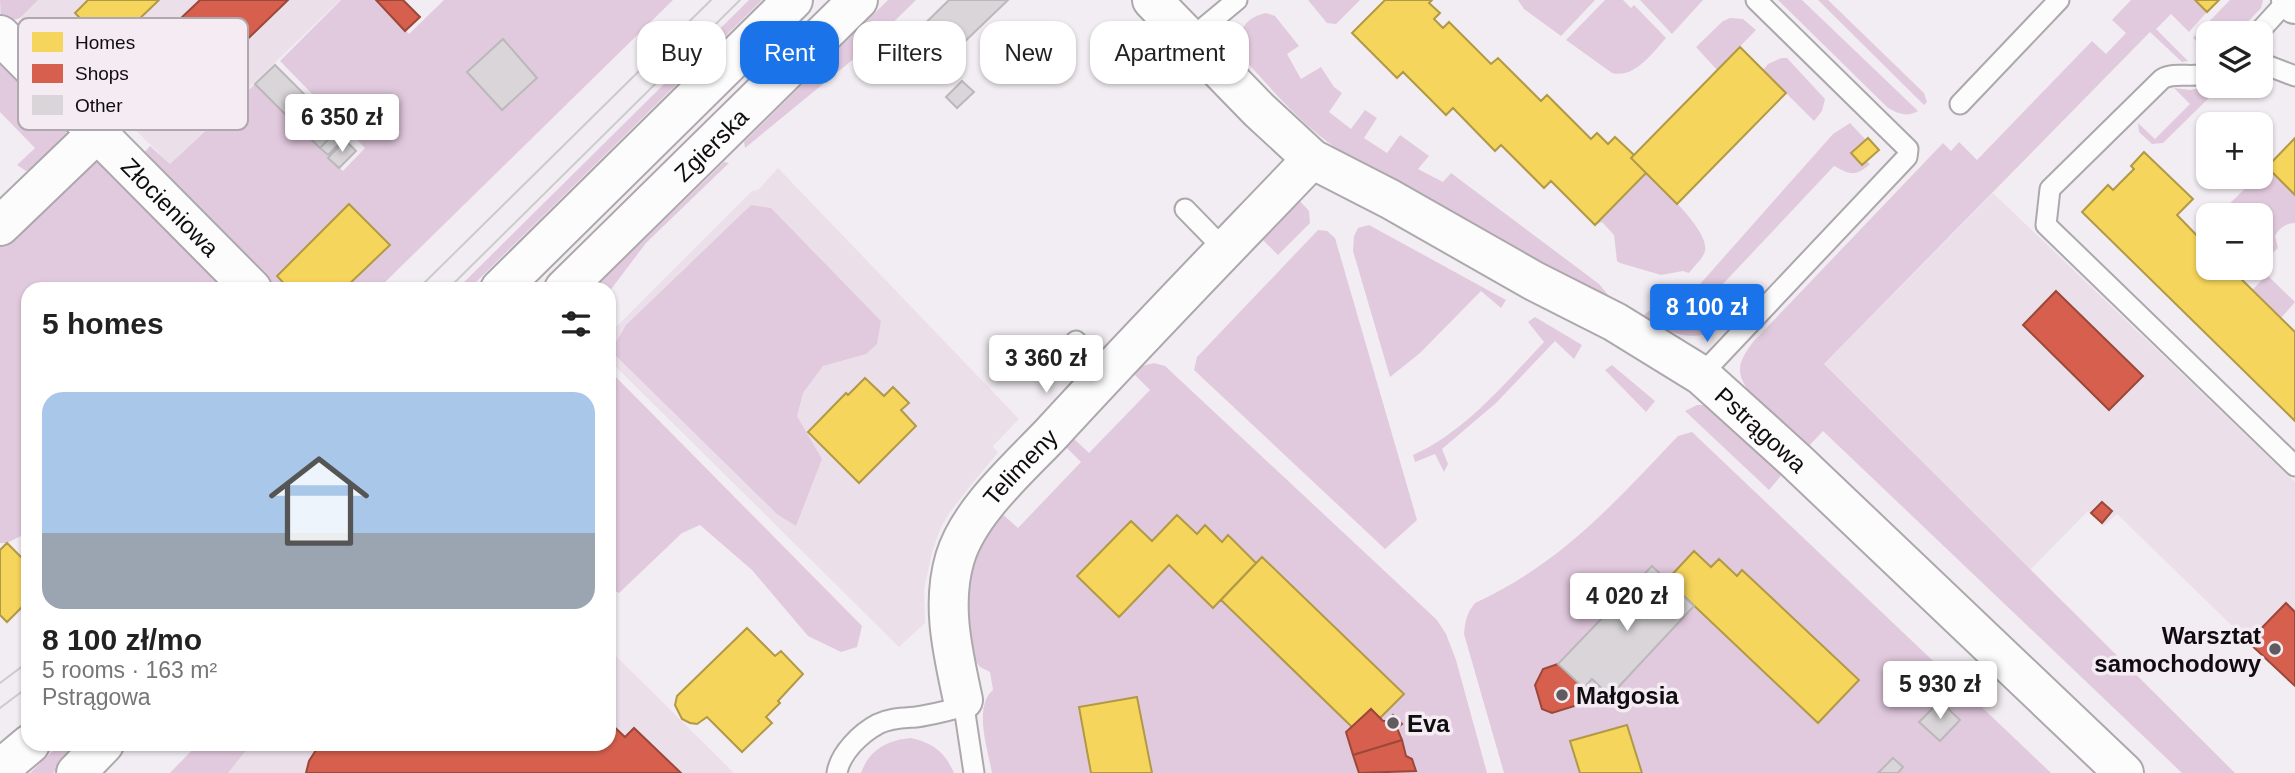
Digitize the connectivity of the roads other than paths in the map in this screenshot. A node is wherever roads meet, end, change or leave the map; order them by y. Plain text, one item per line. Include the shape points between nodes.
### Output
1 (793, 0) edge
2 (858, 0) edge
3 (1152, 0) edge
4 (1237, 0) edge
5 (1756, 0) edge
6 (2059, 0) edge
7 (2290, 0) edge
8 (2295, 4) edge
9 (1172, 21) edge
10 (1212, 21) edge
11 (2270, 21) edge
12 (0, 35) edge
13 (18, 53) edge
14 (2273, 68) edge
15 (2196, 75) edge
16 (2295, 76) edge
17 (1234, 84) edge
18 (1960, 104) dead end
19 (94, 130) edge
20 (97, 133) junction
21 (1312, 159) junction
22 (1185, 209) dead end
23 (0, 226) edge
24 (1225, 250) junction
25 (245, 282) edge
26 (507, 282) edge
27 (571, 282) edge
28 (1076, 341) dead end
29 (1106, 373) junction
30 (1701, 375) junction
31 (2295, 466) edge
32 (963, 703) junction
33 (22, 751) edge
34 (97, 751) edge
35 (0, 769) edge
36 (76, 773) edge
37 (837, 773) edge
38 (974, 773) edge
39 (2124, 773) edge

1 - 26 street, Zgierska
2 - 27 street, Zgierska
3 - 9 street, Pstrągowa
4 - 10 lane
5 - 30 lane via 1909,149
6 - 18 lane
7 - 8 street
7 - 11 lane
12 - 13 street, Złocieniowa
14 - 16 lane
15 - 31 lane via 2162,79 2050,189 2046,225
17 - 21 street, Pstrągowa
19 - 20 street, Złocieniowa
20 - 23 street
20 - 25 street, Złocieniowa
21 - 24 street, Telimeny
21 - 30 street, Pstrągowa via 1615,321
22 - 24 lane
24 - 29 street, Telimeny
28 - 29 lane
29 - 32 street, Telimeny via 991,499 955,556 948,589 949,626
30 - 39 street, Pstrągowa
32 - 37 lane via 879,723 848,750
32 - 38 lane
33 - 35 street
34 - 36 street

